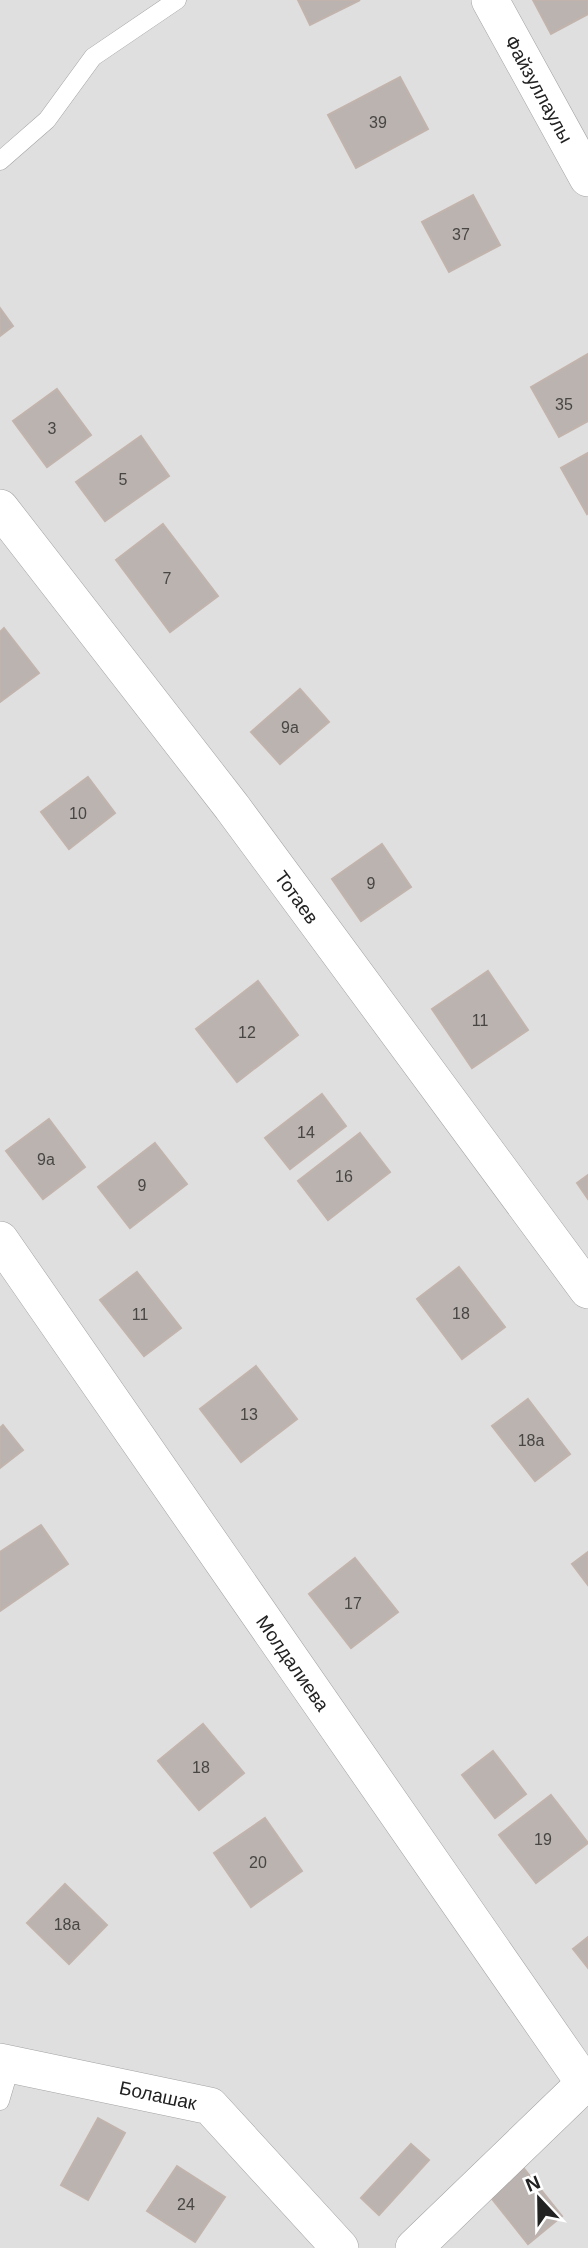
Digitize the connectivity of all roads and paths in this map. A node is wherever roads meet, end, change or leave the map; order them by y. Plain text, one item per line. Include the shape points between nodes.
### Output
1 (177, 0) edge
2 (490, 0) edge
3 (0, 161) edge
4 (588, 178) edge
5 (0, 508) edge
6 (0, 1240) edge
7 (588, 1290) edge
8 (6, 2063) edge
9 (587, 2083) edge
10 (0, 2101) edge
11 (340, 2248) edge
12 (414, 2248) edge

1 - 3 lane via 93,58 47,120
2 - 4 street, Файзуллаулы
5 - 7 street, Тотаев via 232,807
6 - 9 street, Молдалиева
8 - 10 lane
8 - 11 street, Болашак via 210,2106
9 - 12 street

